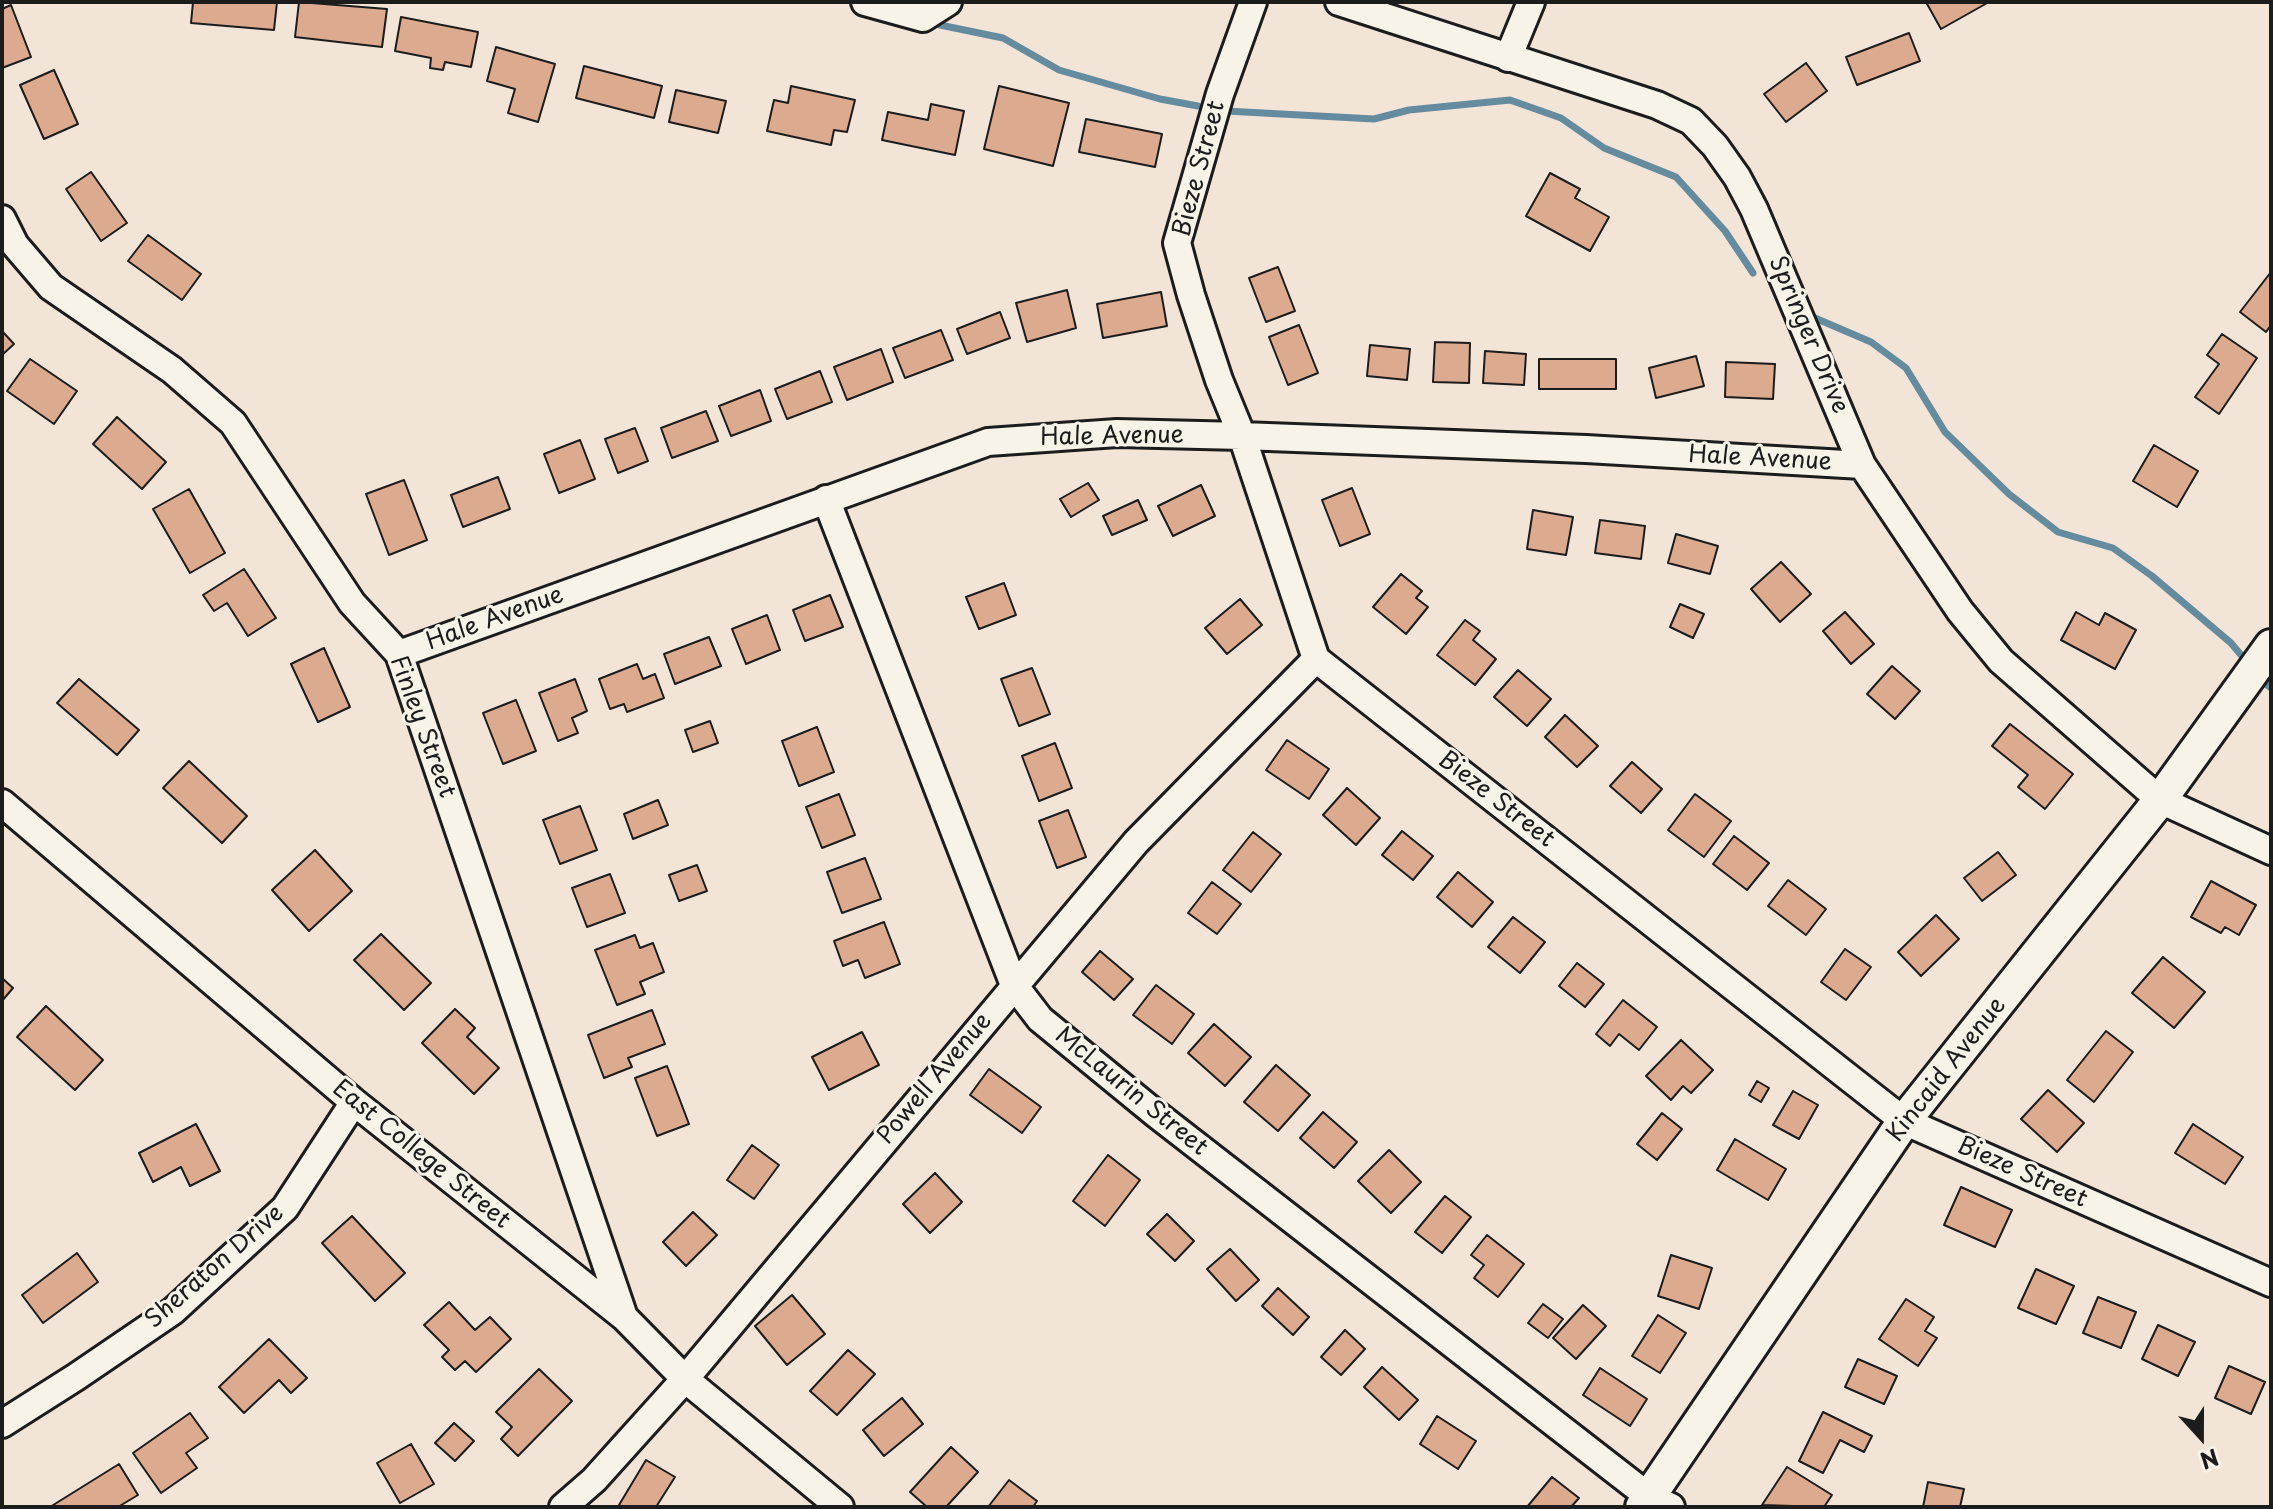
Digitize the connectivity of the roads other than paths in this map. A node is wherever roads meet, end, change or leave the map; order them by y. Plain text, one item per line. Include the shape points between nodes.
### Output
1 (865, 2) edge
2 (948, 2) edge
3 (1253, 2) edge
4 (1339, 2) edge
5 (1531, 2) edge
6 (1508, 58) junction
7 (2, 219) edge
8 (1242, 436) junction
9 (1862, 465) junction
10 (826, 499) junction
11 (2271, 646) edge
12 (399, 654) junction
13 (1316, 659) junction
14 (2160, 800) junction
15 (2, 803) edge
16 (2271, 851) edge
17 (1014, 985) junction
18 (354, 1102) junction
19 (1904, 1121) junction
20 (2271, 1283) edge
21 (624, 1317) junction
22 (685, 1379) junction
23 (2, 1424) edge
24 (1654, 1503) edge
25 (563, 1507) edge
26 (840, 1507) edge

1 - 2 street via 923,18
3 - 8 street, Bieze Street via 1177,243 1214,366
4 - 6 street, Springer Drive
5 - 6 street
6 - 9 street, Springer Drive via 1657,105 1691,121 1715,146 1754,209
7 - 12 street, Finley Street via 15,245 51,287 172,370 233,423 352,603
8 - 9 street, Hale Avenue
8 - 10 street, Hale Avenue via 1117,433 988,442
8 - 13 street, Bieze Street
9 - 14 street, Springer Drive via 1946,591 2001,661
10 - 12 street, Hale Avenue
10 - 17 street, McLaurin Street
11 - 14 street, Kincaid Avenue
12 - 21 street, Finley Street
13 - 17 street, Powell Avenue via 1136,842
13 - 19 street, Bieze Street
14 - 16 street, Springer Drive
14 - 19 street, Kincaid Avenue
15 - 18 street, East College Street
17 - 22 street, Powell Avenue
17 - 24 street, McLaurin Street via 1040,1019 1156,1114
18 - 21 street, East College Street
18 - 23 street, Sheraton Drive via 274,1219 173,1311
19 - 20 street, Bieze Street
19 - 24 street, Kincaid Avenue
21 - 22 street, East College Street
22 - 25 street, Powell Avenue
22 - 26 street, East College Street

